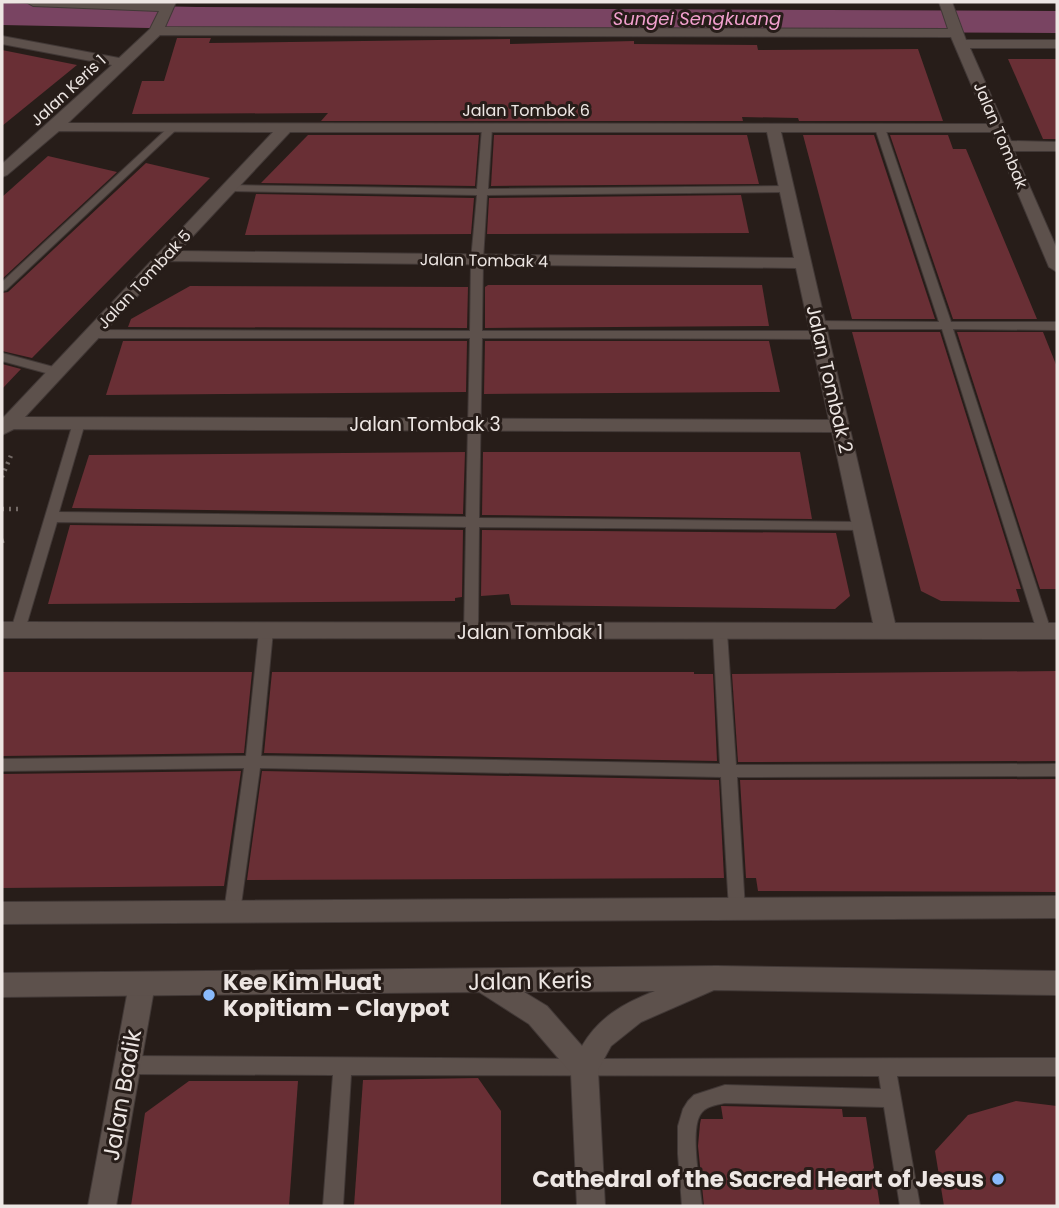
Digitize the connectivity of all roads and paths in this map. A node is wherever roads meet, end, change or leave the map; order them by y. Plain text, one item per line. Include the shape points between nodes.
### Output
1 (33, 2) edge
2 (46, 2) edge
3 (946, 4) edge
4 (168, 6) edge
5 (158, 27) junction
6 (957, 34) junction
7 (4, 43) edge
8 (1057, 44) edge
9 (122, 63) junction
10 (55, 127) junction
11 (174, 127) junction
12 (285, 128) junction
13 (487, 128) junction
14 (773, 128) junction
15 (880, 128) junction
16 (998, 128) junction
17 (1057, 145) edge
18 (1005, 146) junction
19 (2, 172) edge
20 (229, 188) junction
21 (787, 189) junction
22 (482, 192) junction
23 (165, 256) junction
24 (477, 260) junction
25 (803, 263) junction
26 (1057, 267) edge
27 (2, 288) edge
28 (946, 325) junction
29 (1057, 326) edge
30 (818, 330) junction
31 (92, 334) junction
32 (475, 335) junction
33 (2, 357) edge
34 (57, 372) junction
35 (79, 423) junction
36 (474, 425) junction
37 (840, 426) junction
38 (5, 427) edge
39 (12, 453) dead end
40 (2, 477) edge
41 (2, 509) edge
42 (18, 509) dead end
43 (51, 517) junction
44 (473, 521) junction
45 (863, 527) junction
46 (8, 539) dead end
47 (2, 541) edge
48 (10, 630) edge
49 (266, 631) junction
50 (886, 631) junction
51 (1051, 631) edge
52 (471, 632) junction
53 (720, 632) junction
54 (253, 762) junction
55 (2, 765) edge
56 (1057, 770) edge
57 (729, 771) junction
58 (1057, 907) edge
59 (737, 909) junction
60 (232, 912) junction
61 (2, 913) edge
62 (717, 978) junction
63 (485, 982) junction
64 (1057, 983) edge
65 (142, 984) junction
66 (2, 985) edge
67 (127, 1065) junction
68 (342, 1066) junction
69 (886, 1067) junction
70 (1057, 1067) edge
71 (584, 1068) junction
72 (891, 1098) junction
73 (102, 1206) edge
74 (333, 1206) edge
75 (591, 1206) edge
76 (692, 1206) edge
77 (910, 1206) edge

1 - 2 street
2 - 4 street
3 - 6 street, Jalan Tombak
4 - 5 street
5 - 6 street
5 - 9 street, Jalan Keris 1
6 - 8 street
6 - 16 street, Jalan Tombak
7 - 9 street
9 - 10 street, Jalan Keris 1
10 - 11 street, Jalan Tombok 6
10 - 19 street, Jalan Keris 1
11 - 12 street, Jalan Tombok 6
11 - 27 lane
12 - 13 street, Jalan Tombok 6
12 - 20 street, Jalan Tombak 5
13 - 14 street, Jalan Tombok 6
13 - 22 lane
14 - 15 street, Jalan Tombok 6
14 - 21 street, Jalan Tombak 2
15 - 16 street, Jalan Tombok 6
15 - 28 lane
16 - 18 street, Jalan Tombak
17 - 18 street
18 - 26 street, Jalan Tombak
20 - 22 lane
20 - 23 street, Jalan Tombak 5
21 - 22 lane
21 - 25 street, Jalan Tombak 2
22 - 24 lane
23 - 24 street, Jalan Tombak 4
23 - 31 street, Jalan Tombak 5
24 - 25 street, Jalan Tombak 4
24 - 32 lane
25 - 30 street, Jalan Tombak 2
28 - 29 lane
28 - 30 lane
28 - 51 lane
30 - 32 lane
30 - 37 street, Jalan Tombak 2
31 - 32 lane
31 - 34 street, Jalan Tombak 5
32 - 36 lane
33 - 34 lane
34 - 38 street, Jalan Tombak 5
35 - 36 street, Jalan Tombak 3
35 - 38 street, Jalan Tombak 3
35 - 43 lane
36 - 37 street, Jalan Tombak 3
36 - 44 lane
37 - 45 street, Jalan Tombak 2
39 - 40 path
41 - 42 path
43 - 44 lane
43 - 48 lane
44 - 45 lane
44 - 52 lane
45 - 50 street, Jalan Tombak 2
46 - 47 path
48 - 49 street, Jalan Tombak 1
49 - 52 street, Jalan Tombak 1
49 - 54 lane
50 - 51 street, Jalan Tombak 1
50 - 53 street, Jalan Tombak 1
52 - 53 street, Jalan Tombak 1
53 - 57 lane
54 - 55 lane
54 - 57 lane
54 - 60 lane
56 - 57 lane
57 - 59 lane
58 - 59 street
59 - 60 street
60 - 61 street
62 - 63 street, Jalan Keris
62 - 64 street, Jalan Keris
62 - 71 street via 632,1013 602,1037
63 - 65 street, Jalan Keris
63 - 71 street via 538,1015
65 - 66 street, Jalan Keris
65 - 67 street, Jalan Badik
67 - 68 lane
67 - 73 street, Jalan Badik
68 - 71 lane
68 - 74 lane
69 - 70 lane
69 - 71 lane
69 - 72 lane
71 - 75 street
72 - 76 lane via 725,1094 695,1105 687,1127
72 - 77 lane

